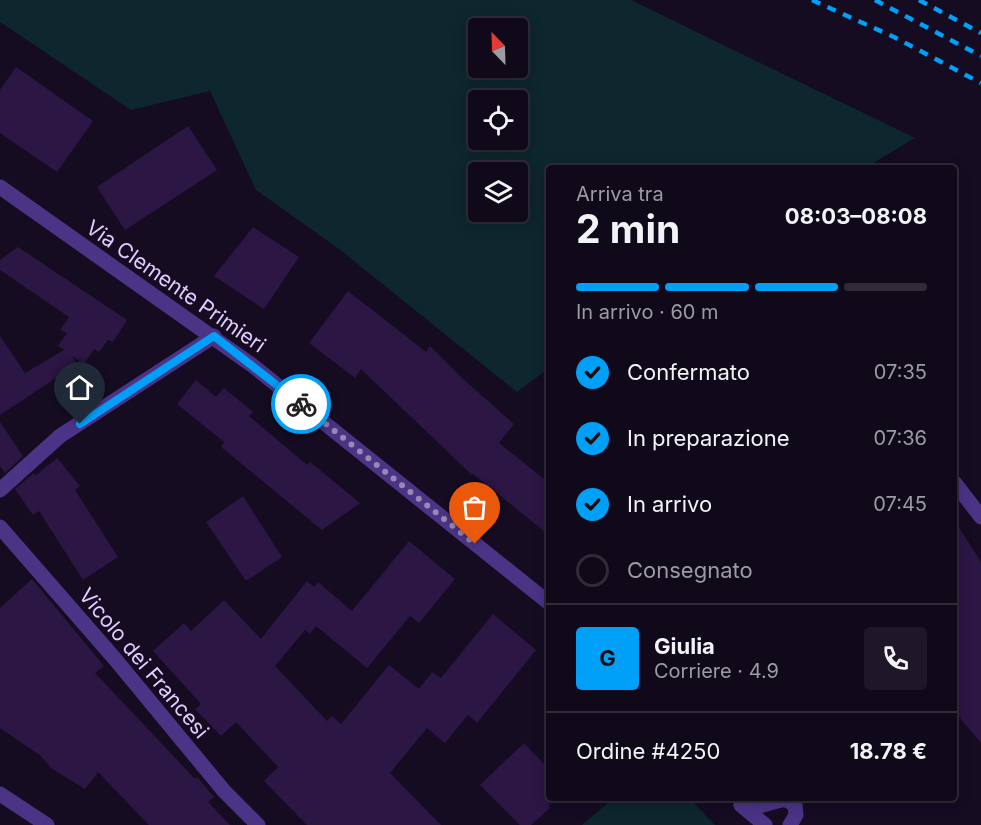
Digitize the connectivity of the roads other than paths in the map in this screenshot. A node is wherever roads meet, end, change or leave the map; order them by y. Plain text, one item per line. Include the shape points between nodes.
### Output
1 (0, 187) edge
2 (214, 336) junction
3 (957, 486) edge
4 (0, 490) edge
5 (981, 517) edge
6 (0, 527) edge
7 (546, 601) edge
8 (0, 794) edge
9 (778, 801) edge
10 (790, 801) edge
11 (738, 802) edge
12 (47, 825) edge
13 (258, 825) edge
14 (765, 825) edge
15 (790, 825) edge

1 - 2 street, Via Clemente Primieri
2 - 4 street via 60,436
2 - 7 street, Via Clemente Primieri
3 - 5 street
6 - 13 street, Vicolo dei Francesi via 224,791
8 - 12 street
9 - 11 street via 756,807
10 - 15 street via 795,804 796,815
11 - 14 street

